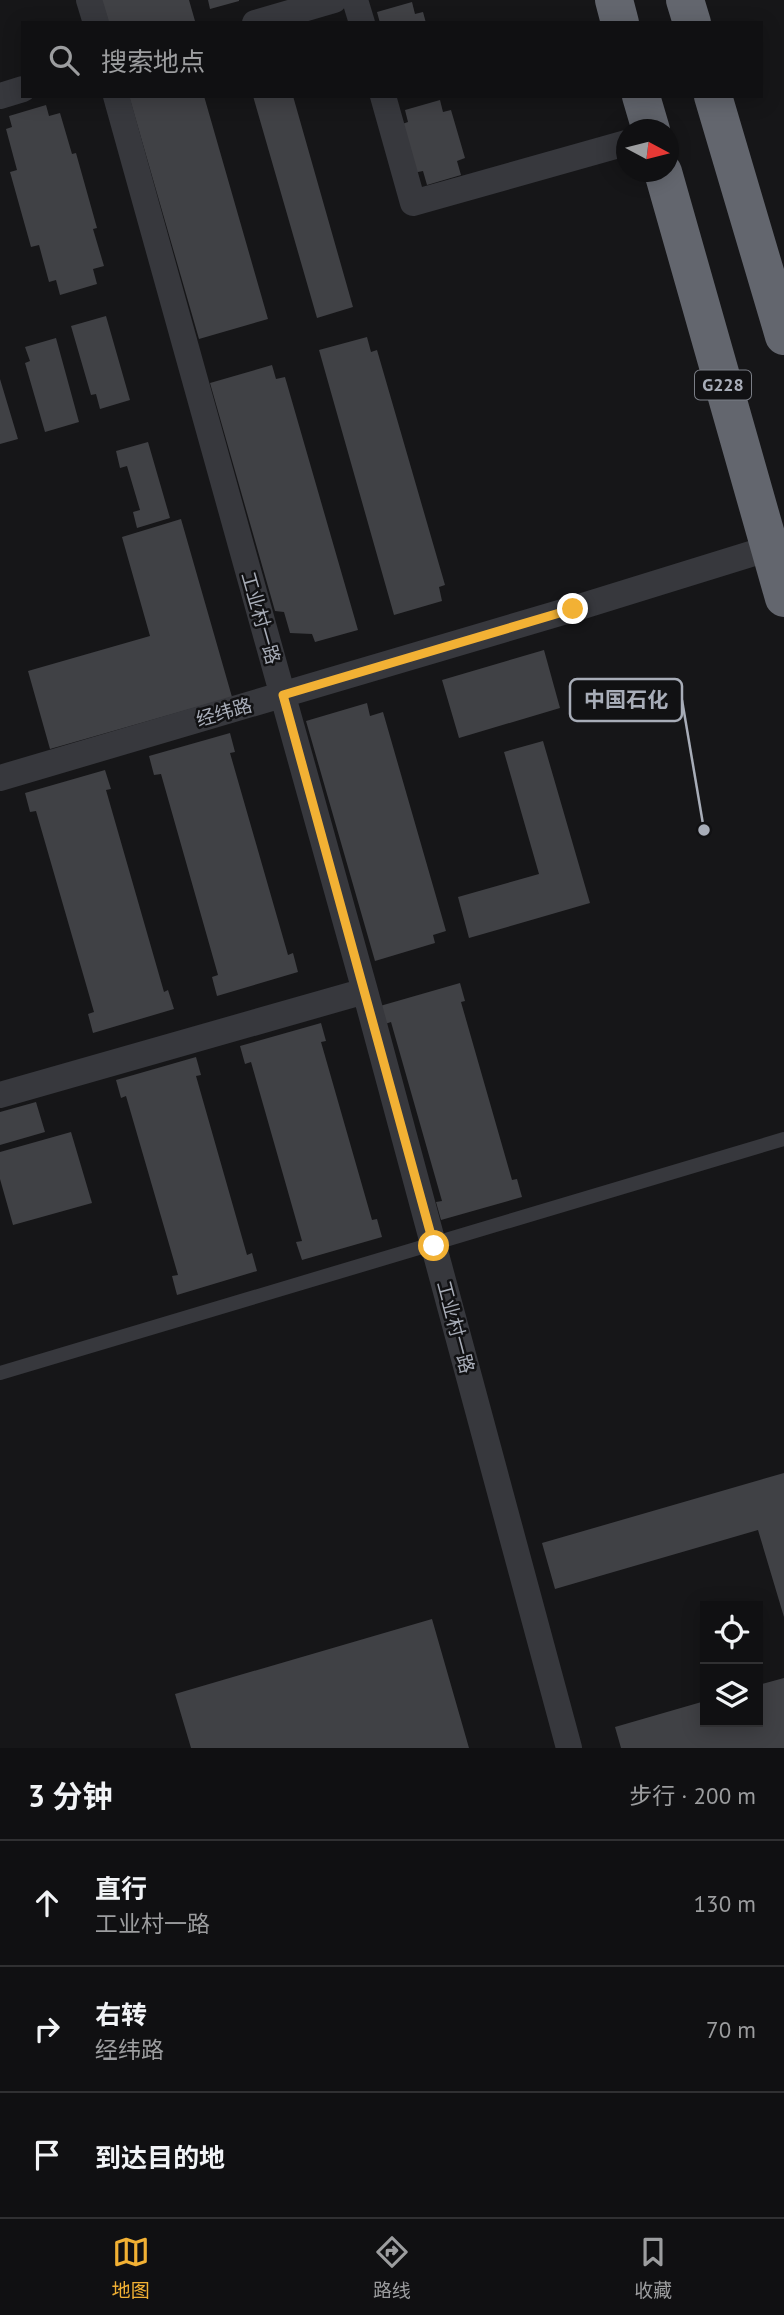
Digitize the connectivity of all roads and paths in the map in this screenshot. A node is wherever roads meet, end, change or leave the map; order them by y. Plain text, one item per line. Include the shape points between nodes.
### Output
1 (89, 0) edge
2 (334, 0) edge
3 (355, 0) edge
4 (614, 0) edge
5 (685, 0) edge
6 (95, 21) edge
7 (262, 21) edge
8 (361, 21) edge
9 (619, 21) edge
10 (691, 21) edge
11 (21, 90) edge
12 (0, 96) edge
13 (117, 98) edge
14 (384, 98) edge
15 (642, 98) edge
16 (714, 98) edge
17 (648, 119) edge
18 (616, 146) edge
19 (666, 182) edge
20 (784, 336) edge
21 (770, 548) junction
22 (784, 598) edge
23 (283, 695) junction
24 (0, 778) edge
25 (365, 991) junction
26 (0, 1095) edge
27 (784, 1139) edge
28 (434, 1246) junction
29 (0, 1373) edge
30 (569, 1748) edge

1 - 6 street
2 - 7 street
3 - 8 street
4 - 9 highway
5 - 10 highway
11 - 12 street
13 - 23 street, 工业村一路
14 - 18 street via 413,203
15 - 17 highway
16 - 20 highway
19 - 21 highway, G228
21 - 22 highway, G228
21 - 23 street, 经纬路
23 - 24 street, 经纬路
23 - 25 street, 工业村一路
25 - 26 street
25 - 28 street, 工业村一路
27 - 28 lane
28 - 29 lane
28 - 30 street, 工业村一路

